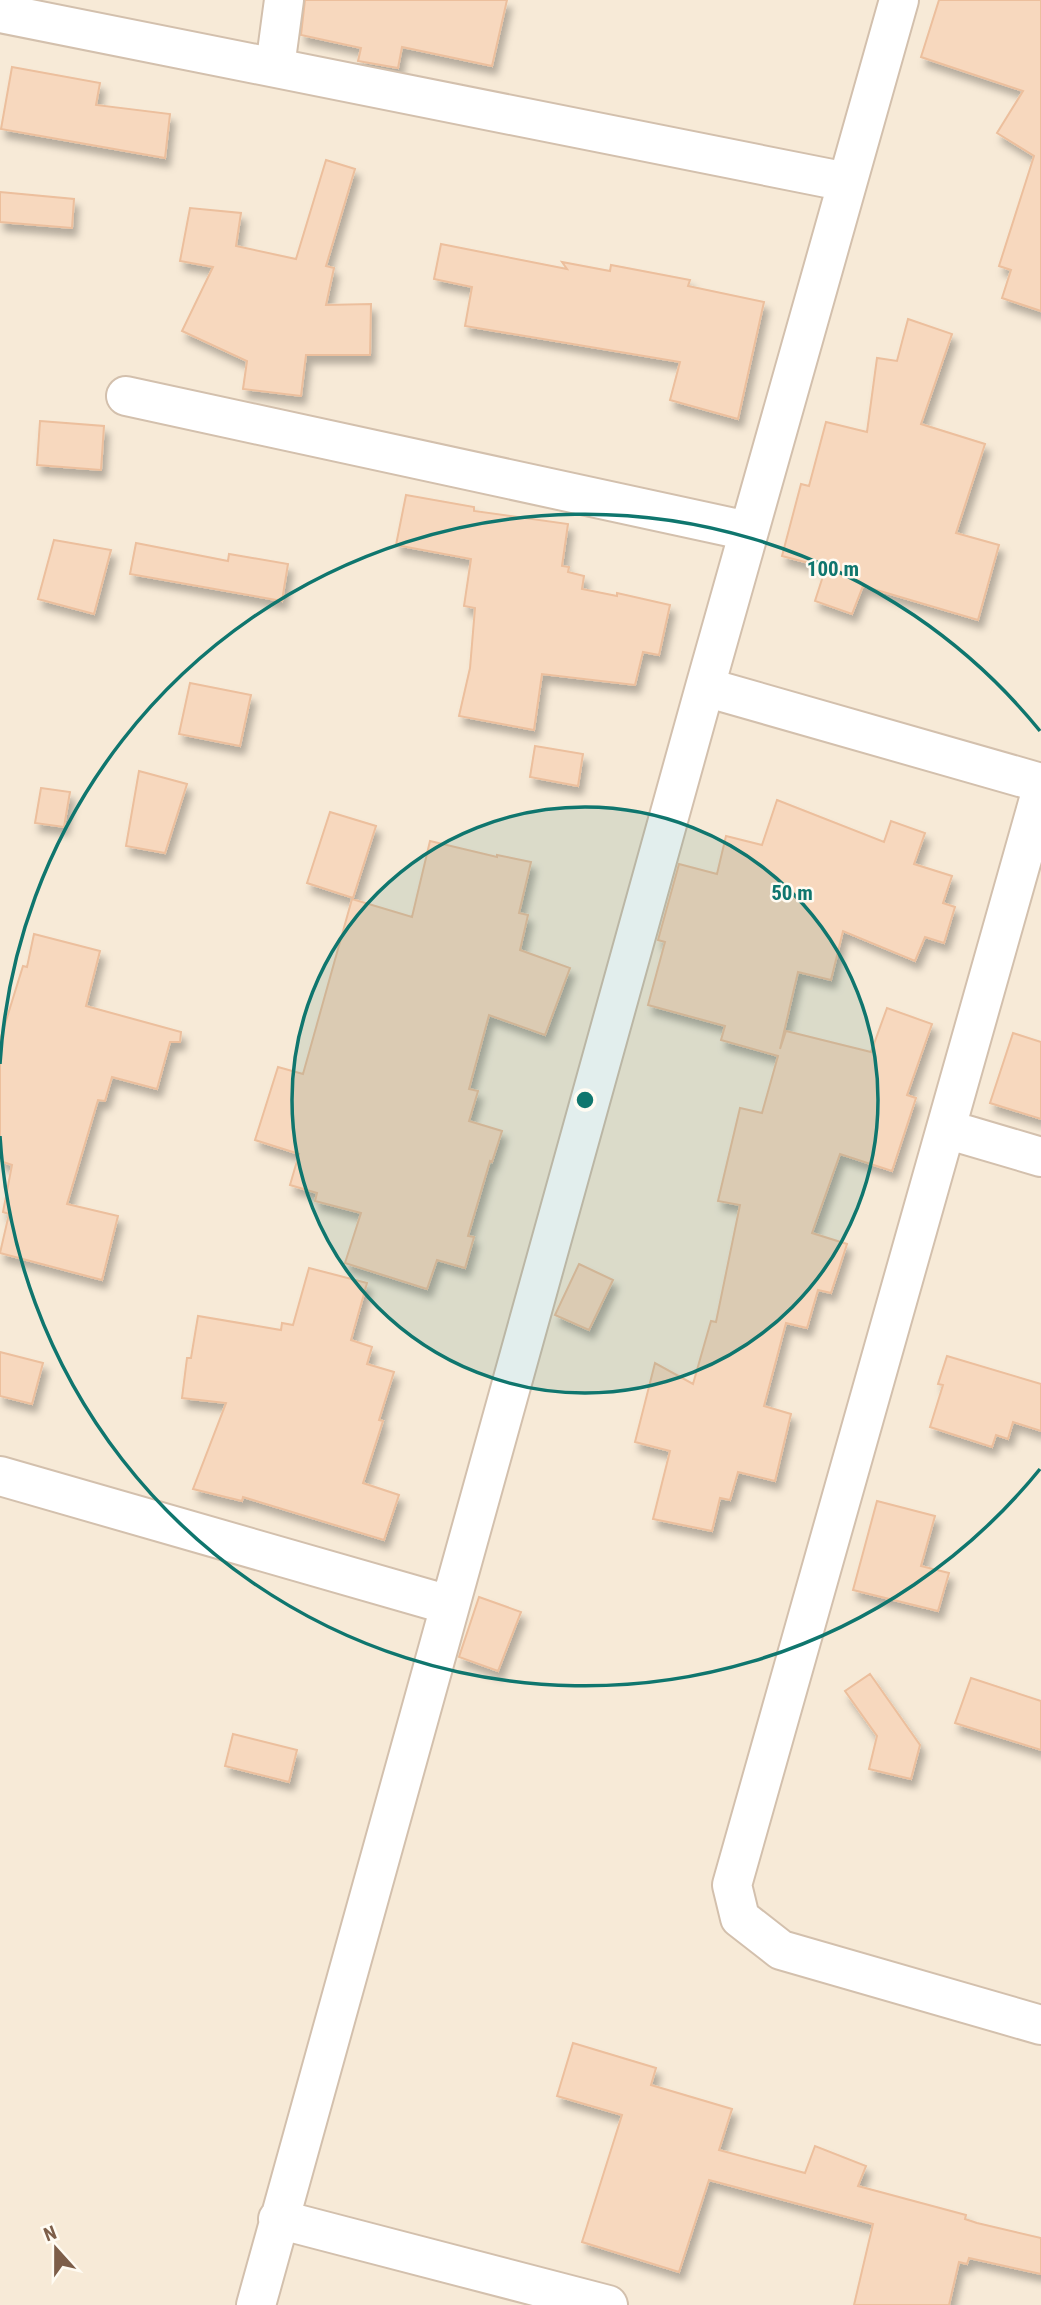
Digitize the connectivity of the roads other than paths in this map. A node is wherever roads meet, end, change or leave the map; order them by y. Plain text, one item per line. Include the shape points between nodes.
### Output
1 (284, 0) edge
2 (899, 0) edge
3 (0, 13) edge
4 (275, 67) junction
5 (847, 182) junction
6 (126, 396) dead end
7 (748, 531) junction
8 (705, 687) junction
9 (1041, 783) edge
10 (1041, 792) edge
11 (946, 1129) junction
12 (1041, 1157) edge
13 (0, 1476) edge
14 (449, 1605) junction
15 (1041, 2025) edge
16 (278, 2219) junction
17 (256, 2305) edge
18 (608, 2305) edge

1 - 4 street
2 - 5 street
3 - 4 street
4 - 5 street
5 - 7 street
6 - 7 street
7 - 8 street
8 - 9 street
8 - 14 street
10 - 11 street
11 - 12 street
11 - 15 street via 732,1885 740,1918 781,1950
13 - 14 street
14 - 16 street
16 - 17 street
16 - 18 street

